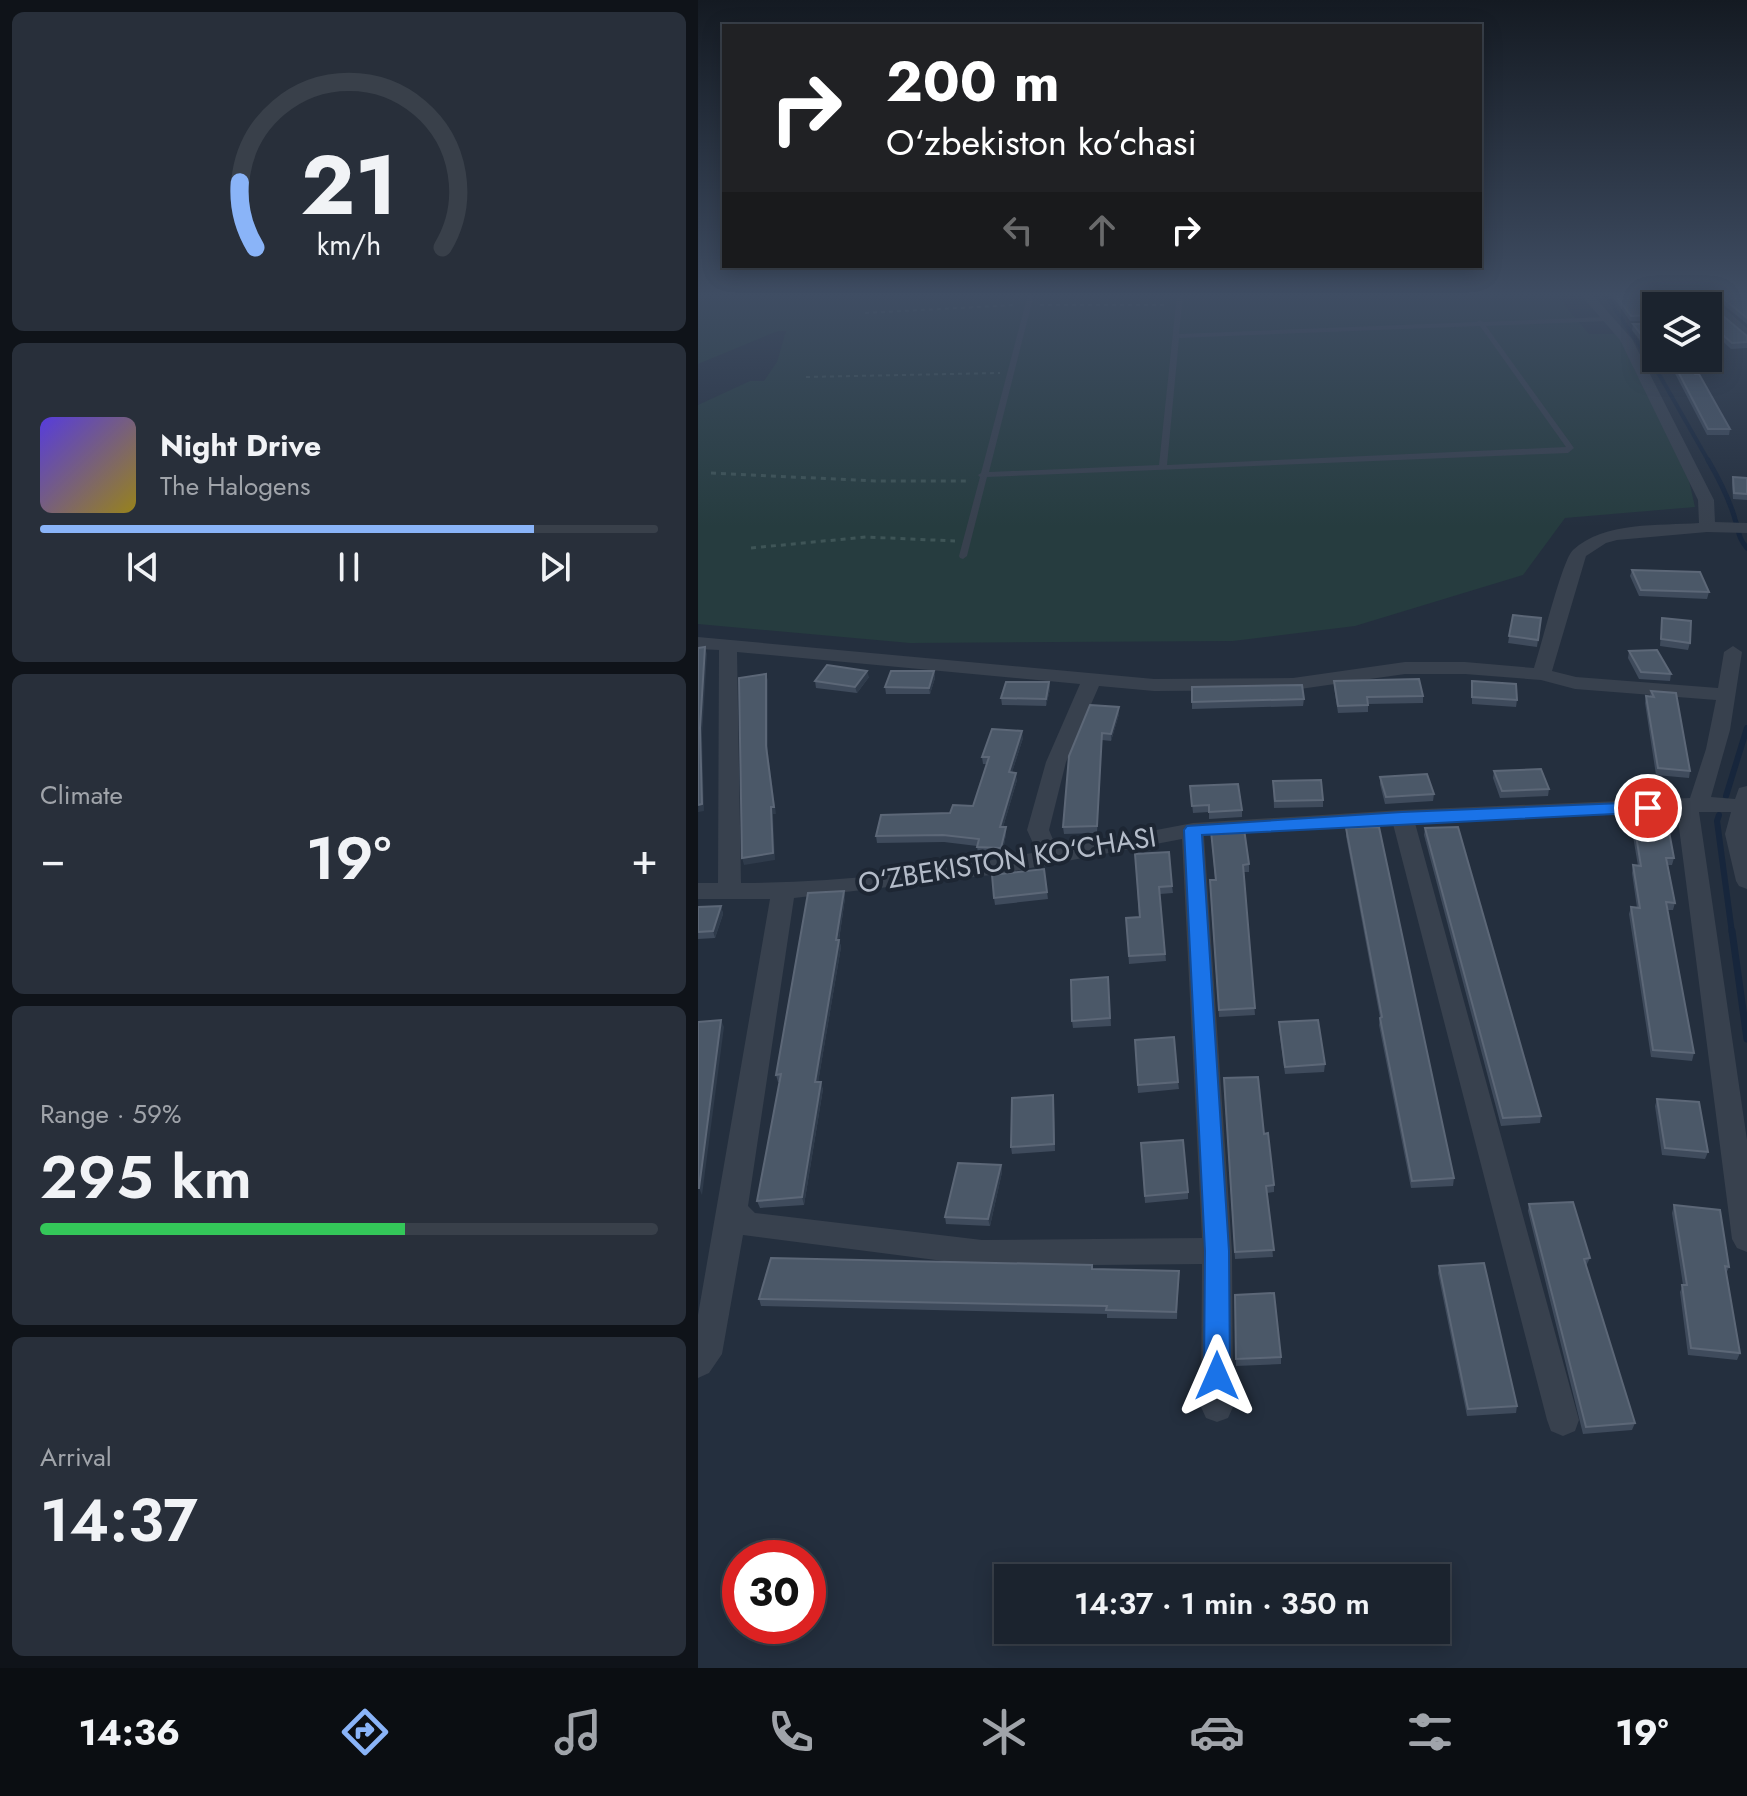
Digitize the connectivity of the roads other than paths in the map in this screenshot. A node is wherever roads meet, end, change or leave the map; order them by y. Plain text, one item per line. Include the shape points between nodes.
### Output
1 (1010, 372) edge
2 (1173, 372) edge
3 (1516, 372) edge
4 (1643, 372) edge
5 (1163, 467) junction
6 (981, 478) junction
7 (1707, 527) junction
8 (1747, 528) edge
9 (963, 556) dead end
10 (698, 643) edge
11 (728, 646) junction
12 (1733, 652) dead end
13 (1542, 674) junction
14 (1091, 681) junction
15 (1727, 695) junction
16 (1745, 802) edge
17 (1692, 806) junction
18 (1402, 817) junction
19 (1193, 830) junction
20 (1050, 857) junction
21 (1747, 881) edge
22 (698, 891) edge
23 (730, 891) junction
24 (783, 891) junction
25 (733, 1210) junction
26 (1747, 1239) edge
27 (1217, 1251) junction
28 (698, 1363) edge
29 (1217, 1407) dead end
30 (1563, 1420) dead end

1 - 6 lane
2 - 5 lane
3 - 5 lane via 1570,448
4 - 7 street via 1706,500
5 - 6 lane
6 - 9 lane
7 - 8 street
7 - 13 street via 1617,535 1578,554
10 - 11 street
11 - 14 street
11 - 23 street
12 - 15 street
13 - 14 street via 1405,668 1293,684
13 - 15 street via 1575,683
14 - 20 street via 1056,762 1038,830
15 - 17 street via 1712,769
16 - 17 street, O‘ZBEKISTON KO‘CHASI
16 - 21 street via 1736,834
17 - 18 street, O‘ZBEKISTON KO‘CHASI
17 - 26 street
18 - 19 street, O‘ZBEKISTON KO‘CHASI
18 - 30 street
19 - 20 street, O‘ZBEKISTON KO‘CHASI
19 - 27 street
20 - 24 street, O‘ZBEKISTON KO‘CHASI
22 - 23 street, O‘ZBEKISTON KO‘CHASI
23 - 24 street, O‘ZBEKISTON KO‘CHASI
24 - 25 street
25 - 27 street via 747,1224 982,1253
25 - 28 street via 706,1354
27 - 29 street

